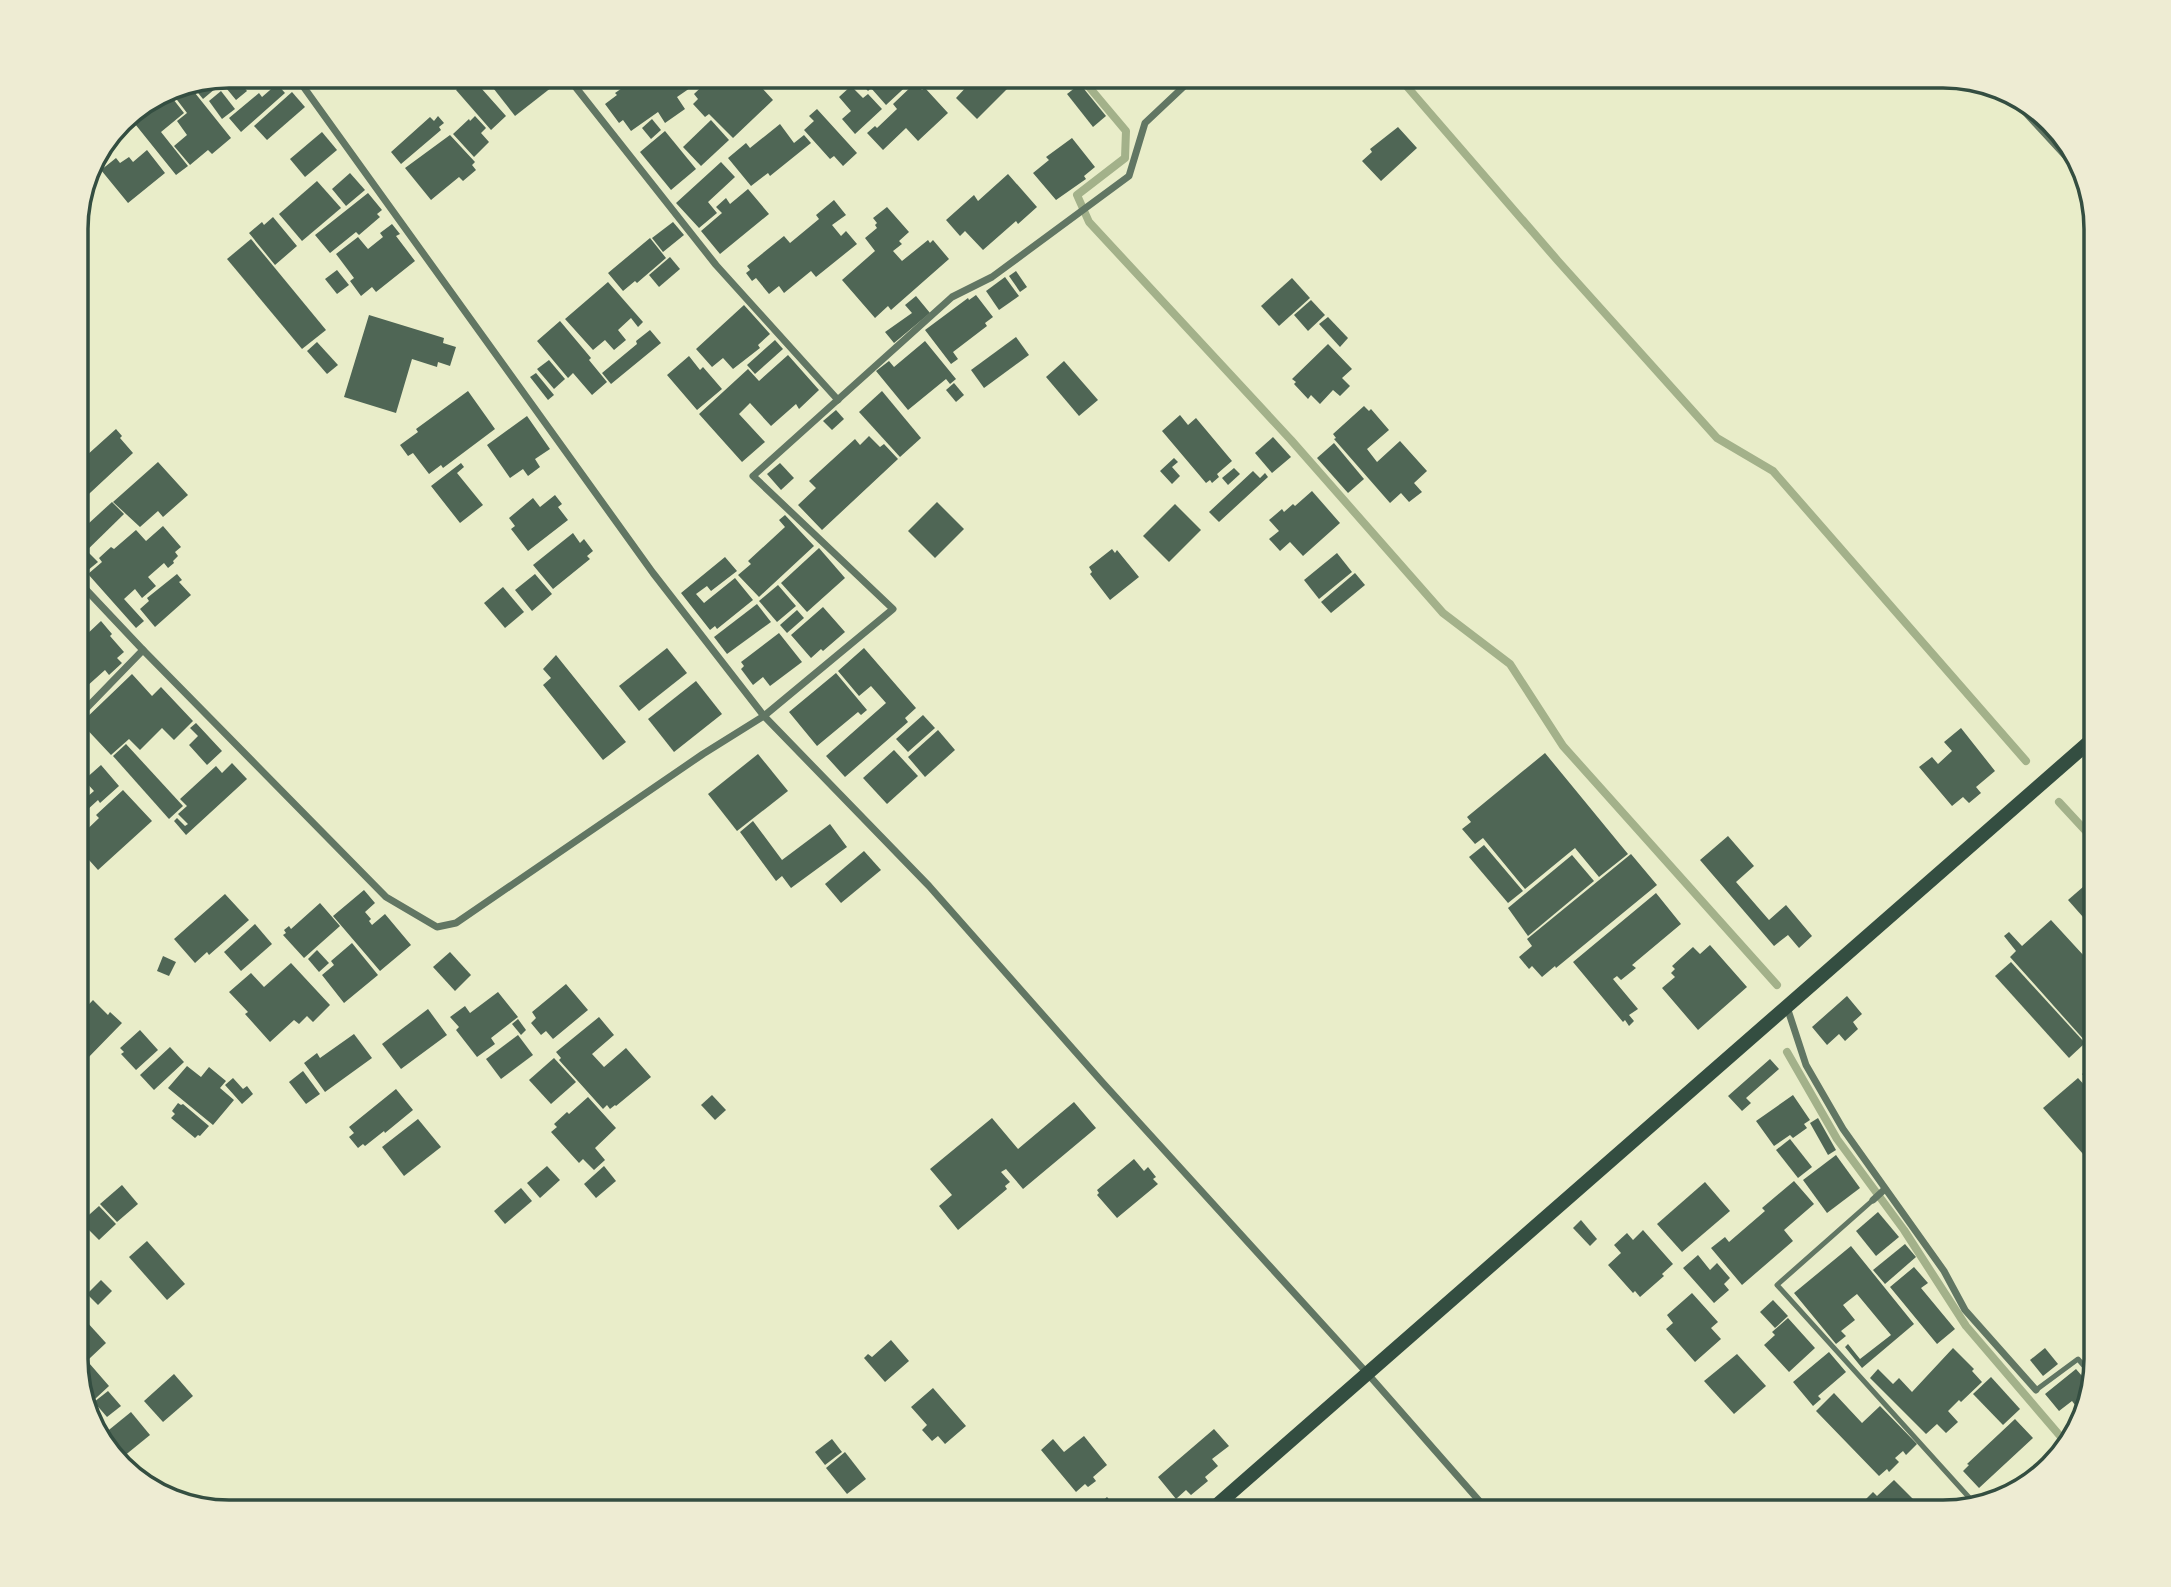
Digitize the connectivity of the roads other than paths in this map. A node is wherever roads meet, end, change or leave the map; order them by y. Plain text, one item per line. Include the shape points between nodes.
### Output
1 (304, 88) edge
2 (576, 88) edge
3 (1182, 88) edge
4 (2036, 124) edge
5 (2060, 150) edge
6 (838, 400) junction
7 (88, 592) edge
8 (142, 650) junction
9 (88, 706) edge
10 (764, 716) junction
11 (2084, 747) edge
12 (1787, 1007) junction
13 (1885, 1189) junction
14 (1873, 1200) joint
15 (2083, 1365) edge
16 (1367, 1373) junction
17 (2036, 1390) joint
18 (1968, 1497) edge
19 (1223, 1500) edge
20 (1478, 1500) edge

1 - 10 street via 653,573
2 - 6 street via 716,265
3 - 6 street via 1145,123 1129,176 992,277 952,297
4 - 5 street
6 - 10 street via 753,476 893,608
7 - 8 street
8 - 9 street
8 - 10 street via 386,897 436,928 456,923
10 - 16 street via 929,886
11 - 12 main road
12 - 13 street via 1806,1065
12 - 16 main road
13 - 14 street
13 - 17 street via 1944,1271 1965,1310
14 - 18 lane via 1777,1285
15 - 17 lane via 2078,1359
16 - 19 main road
16 - 20 street

